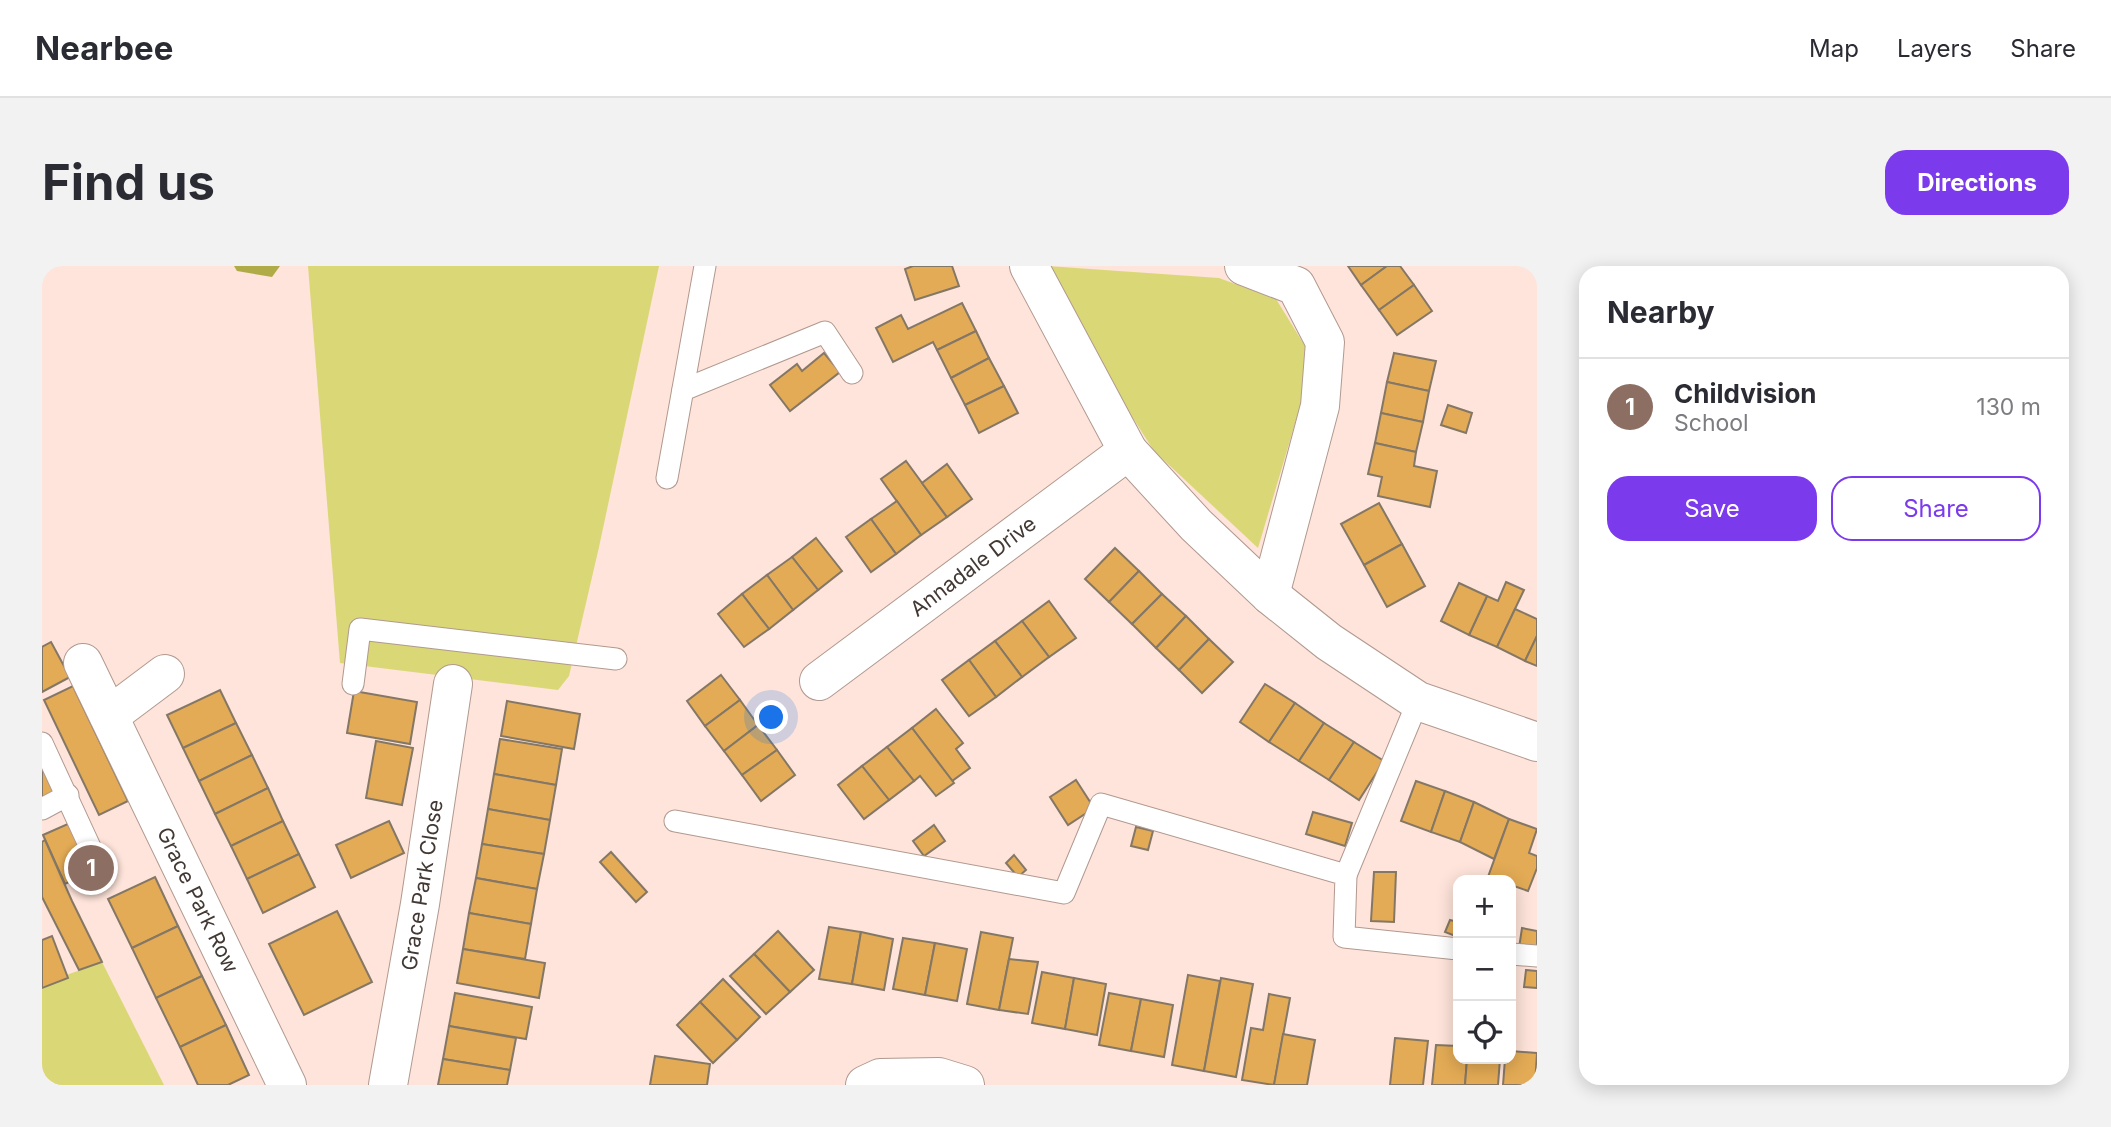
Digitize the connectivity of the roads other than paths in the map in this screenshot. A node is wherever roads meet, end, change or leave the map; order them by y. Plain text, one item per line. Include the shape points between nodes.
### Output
1 (705, 266) edge
2 (1029, 266) edge
3 (1244, 266) edge
4 (852, 373) dead end
5 (683, 390) junction
6 (1128, 451) junction
7 (667, 478) dead end
8 (1270, 595) junction
9 (616, 659) dead end
10 (83, 663) dead end
11 (165, 674) dead end
12 (819, 681) dead end
13 (353, 684) dead end
14 (453, 684) dead end
15 (1418, 701) junction
16 (109, 716) junction
17 (1537, 742) edge
18 (42, 743) edge
19 (68, 795) junction
20 (42, 808) edge
21 (675, 821) dead end
22 (96, 860) dead end
23 (1346, 875) junction
24 (1453, 948) edge
25 (1516, 954) edge
26 (1537, 956) edge
27 (287, 1085) edge
28 (388, 1085) edge
29 (865, 1085) edge
30 (965, 1085) edge

1 - 5 lane
2 - 6 street
3 - 8 street via 1296,286 1325,342 1320,406
4 - 5 lane via 825,332
5 - 7 lane
6 - 8 street via 1196,525
6 - 12 street, Annadale Drive
8 - 15 street via 1329,642
9 - 13 lane via 360,629
10 - 16 street, Grace Park Row
11 - 16 street
14 - 28 street, Grace Park Close
15 - 17 street
15 - 23 lane
16 - 27 street, Grace Park Row
18 - 19 lane
19 - 20 lane
19 - 22 lane
21 - 23 lane via 1064,893 1101,804
23 - 24 lane via 1344,937
25 - 26 lane
29 - 30 street via 880,1078 939,1077

